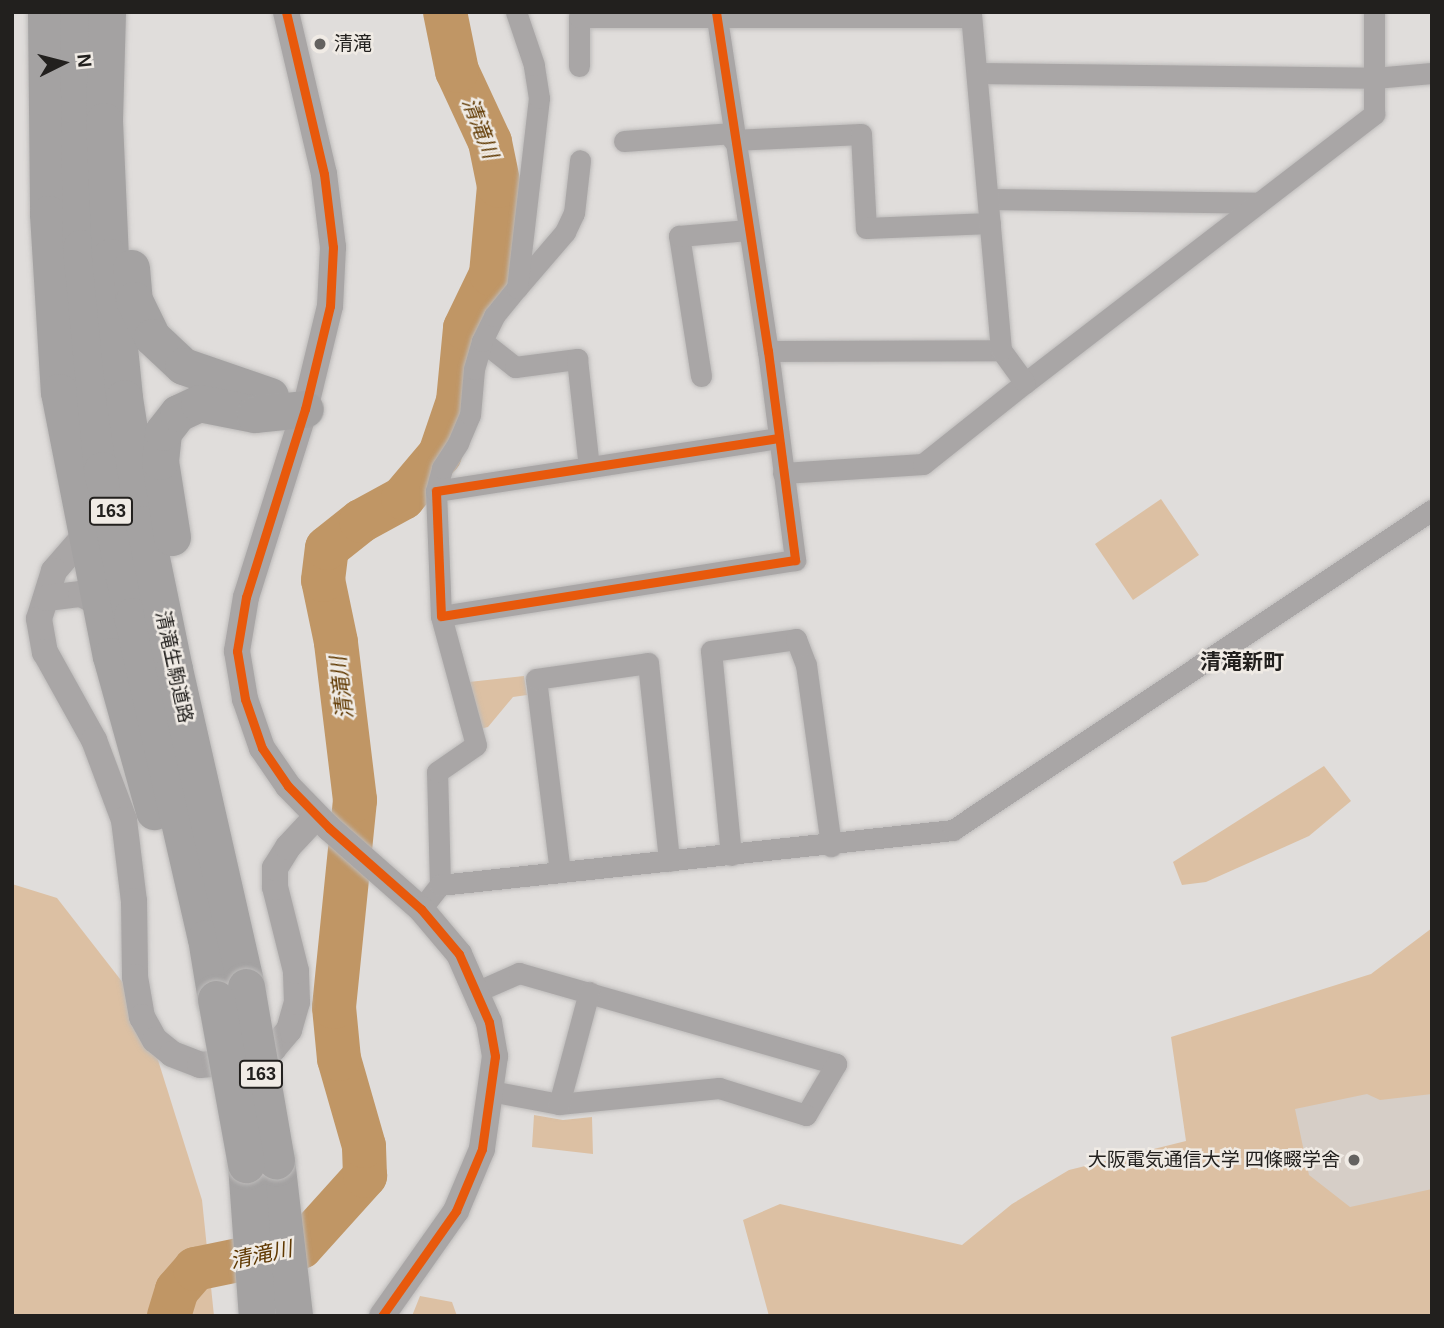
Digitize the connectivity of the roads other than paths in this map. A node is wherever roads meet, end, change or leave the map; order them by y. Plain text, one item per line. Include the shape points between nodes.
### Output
1 (46, 12) edge
2 (78, 12) edge
3 (286, 12) edge
4 (516, 12) edge
5 (1374, 12) edge
6 (716, 15) edge
7 (971, 15) edge
8 (107, 30) edge
9 (579, 66) dead end
10 (977, 73) junction
11 (1432, 73) edge
12 (1374, 78) junction
13 (733, 136) junction
14 (624, 141) dead end
15 (580, 160) dead end
16 (988, 199) junction
17 (1259, 203) junction
18 (990, 223) junction
19 (748, 230) junction
20 (517, 288) junction
21 (482, 341) junction
22 (1001, 350) junction
23 (768, 351) junction
24 (701, 376) dead end
25 (1025, 383) junction
26 (305, 409) junction
27 (779, 438) junction
28 (589, 467) junction
29 (783, 473) junction
30 (436, 491) junction
31 (1432, 510) edge
32 (86, 534) junction
33 (47, 598) junction
34 (99, 603) junction
35 (441, 616) junction
36 (323, 822) junction
37 (210, 827) junction
38 (831, 846) junction
39 (731, 855) junction
40 (670, 861) junction
41 (559, 872) junction
42 (440, 885) junction
43 (421, 909) junction
44 (206, 938) junction
45 (478, 992) junction
46 (589, 992) junction
47 (231, 993) junction
48 (491, 1091) junction
49 (559, 1104) junction
50 (261, 1162) junction
51 (257, 1316) edge
52 (293, 1316) edge
53 (382, 1316) edge

1 - 32 highway via 48,214 58,379
2 - 44 highway, 清滝生駒道路 / 163 via 81,248 102,470
3 - 26 street via 324,174 334,247 330,306
4 - 20 street via 534,65 539,98
5 - 12 street
6 - 7 street
6 - 9 street via 579,17
6 - 13 street
7 - 10 street
8 - 26 highway via 134,300 152,337 183,366
8 - 37 highway, 清滝生駒道路 / 163 via 104,121 110,257 124,398 147,537
10 - 12 street
10 - 16 street
11 - 12 street
12 - 17 street via 1374,114
13 - 14 street
13 - 18 street via 861,134 866,228
13 - 19 street
15 - 20 street via 575,213 565,232
16 - 17 street
16 - 18 street
17 - 25 street
18 - 22 street
19 - 23 street
19 - 24 street via 680,236
20 - 21 street via 494,316
21 - 28 street via 515,367 577,359
21 - 30 street via 470,415 442,468
22 - 23 street
22 - 25 street
23 - 27 street
25 - 29 street via 923,464
26 - 36 street via 246,597 237,650 245,699 262,748 288,786
26 - 37 highway via 255,414 199,403 178,413 163,432 160,461 202,733
27 - 28 street
27 - 29 street
28 - 30 street
29 - 35 street via 795,560
30 - 35 street
31 - 38 street via 953,830
32 - 33 street via 54,571
32 - 34 highway
33 - 34 street via 80,594
33 - 36 street via 39,619 45,652 94,740 124,820 142,1017 155,1040 172,1054 201,1065 246,1061 273,1049 289,1030 297,1002 296,971 275,887 275,868 288,848
34 - 44 highway via 129,729 170,860
35 - 42 street via 476,745 437,772
36 - 43 street
37 - 47 highway, 清滝生駒道路 / 163
38 - 39 street
38 - 39 street via 806,665 796,639 711,651
39 - 40 street
40 - 41 street
40 - 41 street via 648,663 536,679
41 - 42 street
42 - 43 street
43 - 45 street via 459,954
44 - 47 highway, 清滝生駒道路 / 163
45 - 46 street via 519,973
45 - 48 street via 495,1056
46 - 49 street
46 - 49 street via 836,1064 806,1115 719,1088
47 - 50 highway, 清滝生駒道路 / 163, bridge
48 - 49 street
48 - 53 street via 482,1149 456,1211
50 - 51 highway, 清滝生駒道路 / 163
50 - 52 highway, 清滝生駒道路 / 163

